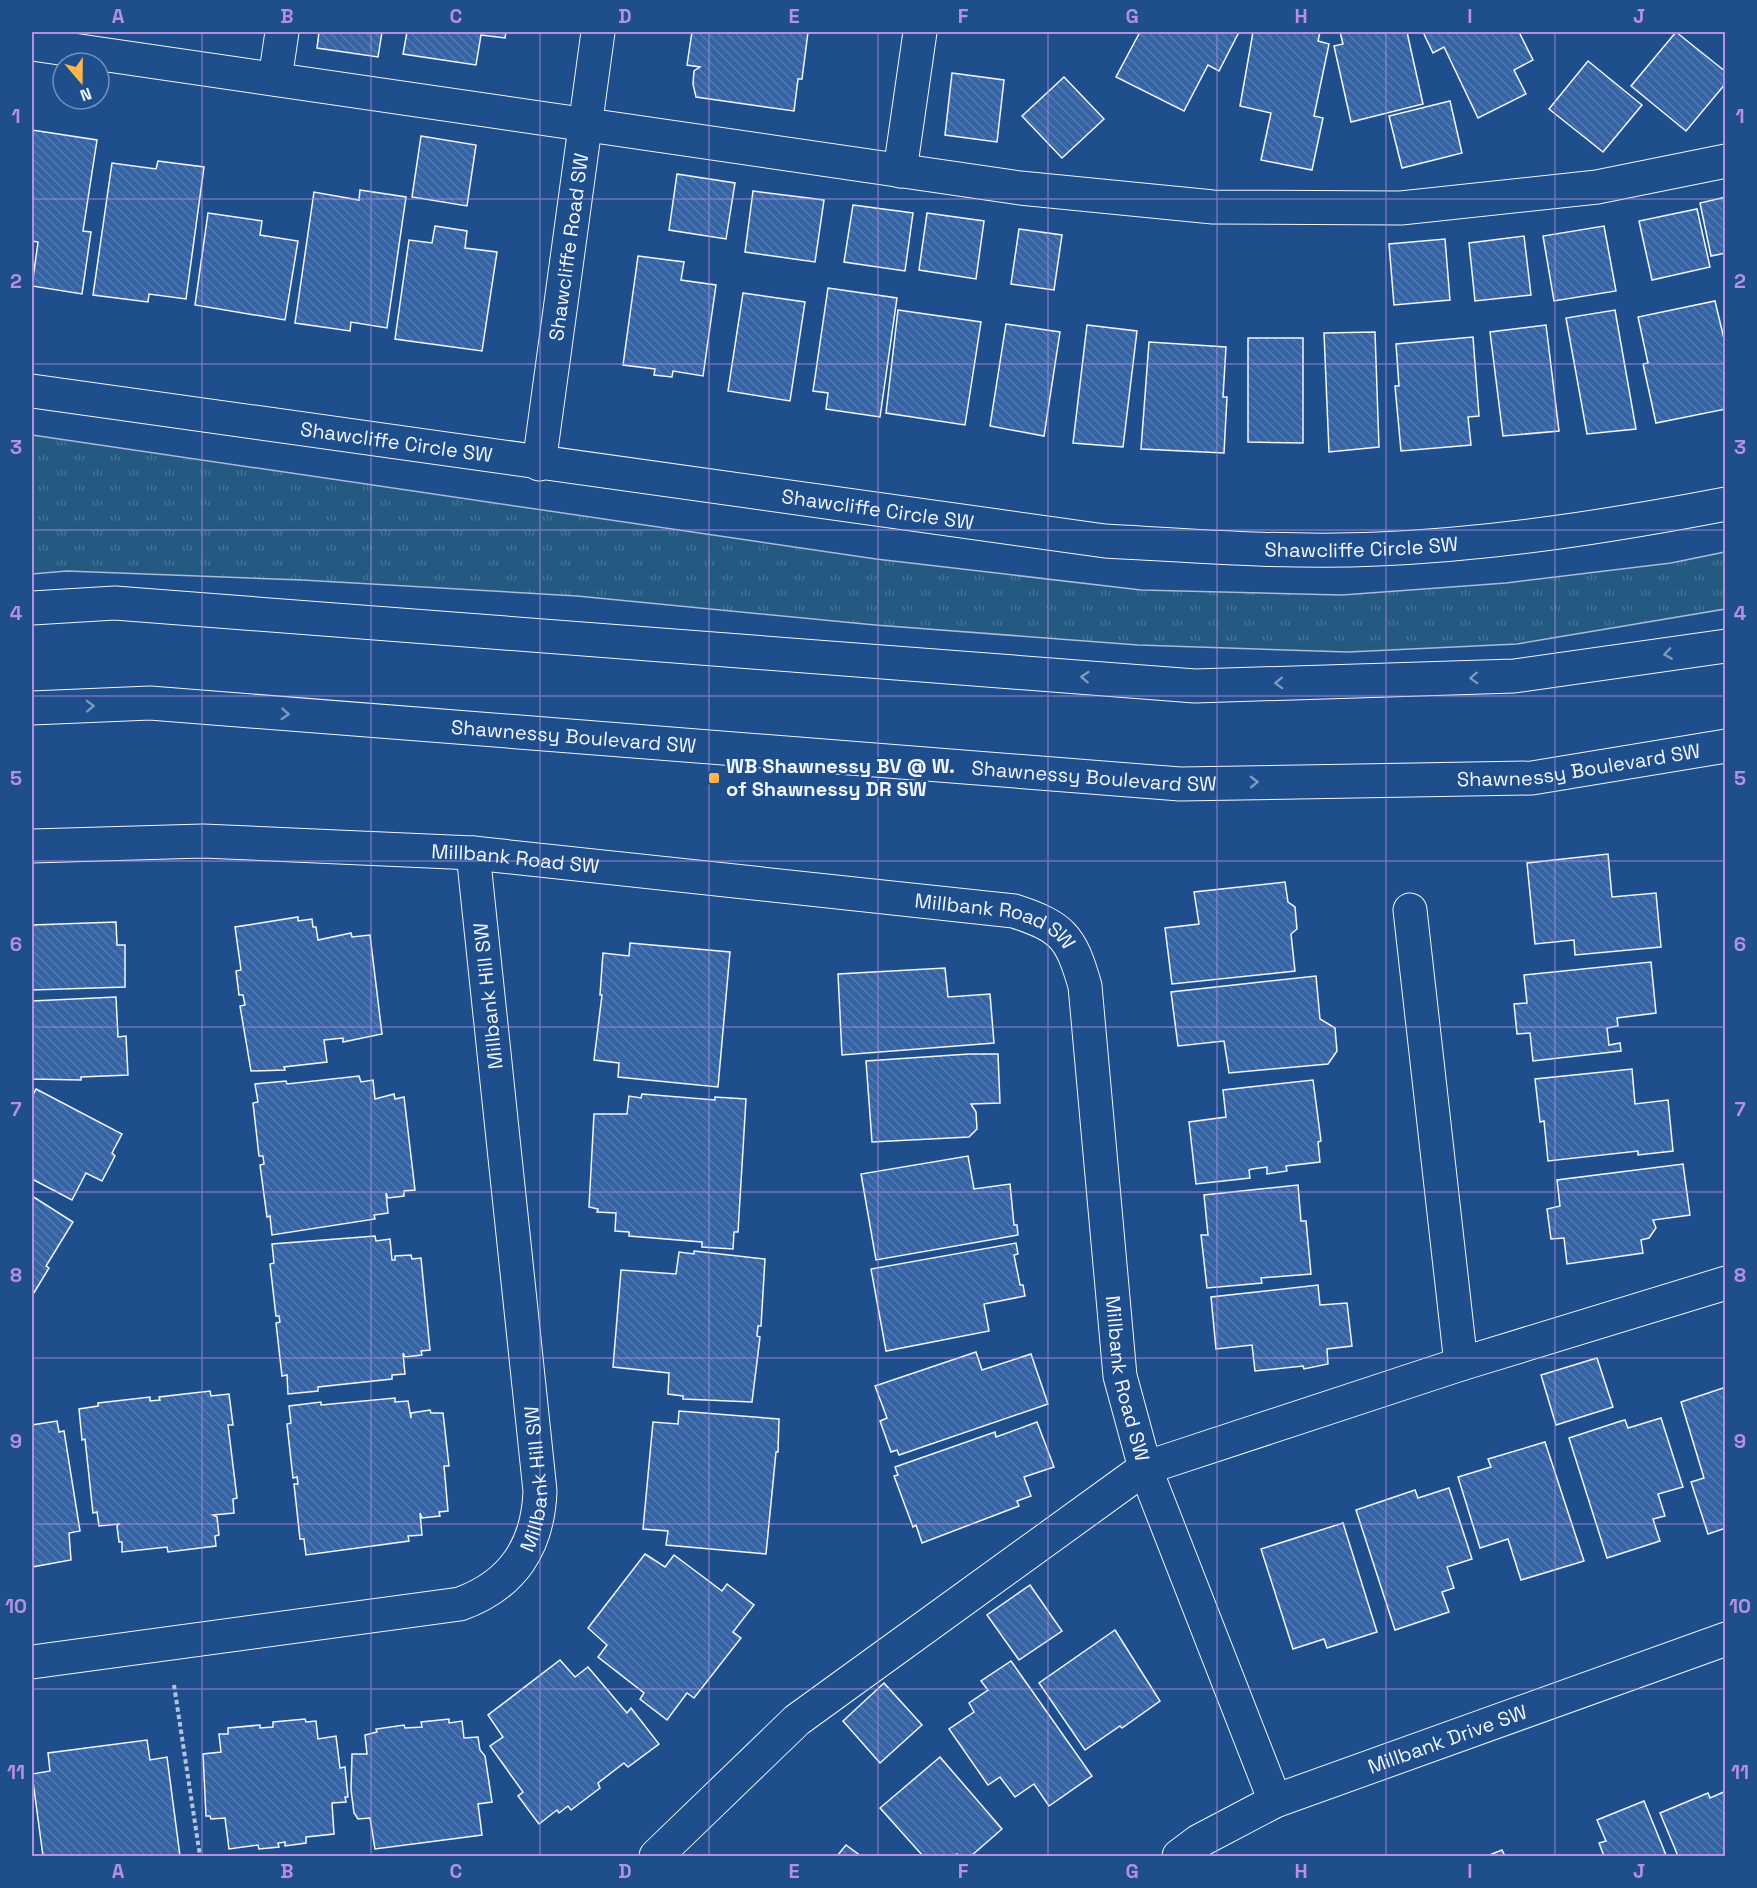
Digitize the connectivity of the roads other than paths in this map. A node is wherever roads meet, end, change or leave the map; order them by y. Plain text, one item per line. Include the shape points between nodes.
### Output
1 (282, 32) edge
2 (598, 32) edge
3 (920, 32) edge
4 (32, 44) edge
5 (275, 79) junction
6 (584, 125) junction
7 (1725, 161) edge
8 (900, 171) junction
9 (32, 391) edge
10 (539, 464) junction
11 (1725, 504) edge
12 (32, 608) edge
13 (1725, 646) edge
14 (32, 708) edge
15 (1725, 746) edge
16 (32, 846) edge
17 (473, 853) junction
18 (1410, 910) dead end
19 (1725, 1283) edge
20 (1461, 1364) junction
21 (1145, 1468) junction
22 (1725, 1639) edge
23 (32, 1662) edge
24 (1275, 1801) junction
25 (656, 1857) edge
26 (1179, 1857) edge

1 - 5 street
2 - 6 street, Shawcliffe Road SW
3 - 8 street
4 - 5 street
5 - 6 street
6 - 8 street
6 - 10 street, Shawcliffe Road SW
7 - 8 street via 1597,187 1401,208 1212,207 1020,188
9 - 10 street, Shawcliffe Circle SW
10 - 11 street, Shawcliffe Circle SW via 1106,541 1230,548 1378,549 1488,540 1647,519
13 -> 12 street via 1514,676 1195,686 115,603
14 -> 15 street, Shawnessy Boulevard SW via 150,703 1180,784 1532,778
16 - 17 street, Millbank Road SW via 203,841
17 - 21 street, Millbank Road SW via 1014,911 1046,921 1065,937 1085,986 1120,1376
17 - 23 street, Millbank Hill SW via 540,1491 533,1539 502,1581 478,1598 460,1604
18 - 20 street
19 - 20 street
20 - 21 street
21 - 24 street, Millbank Road SW
21 - 25 street via 797,1720
22 - 24 street, Millbank Drive SW
24 - 26 street, Millbank Drive SW via 1199,1841

